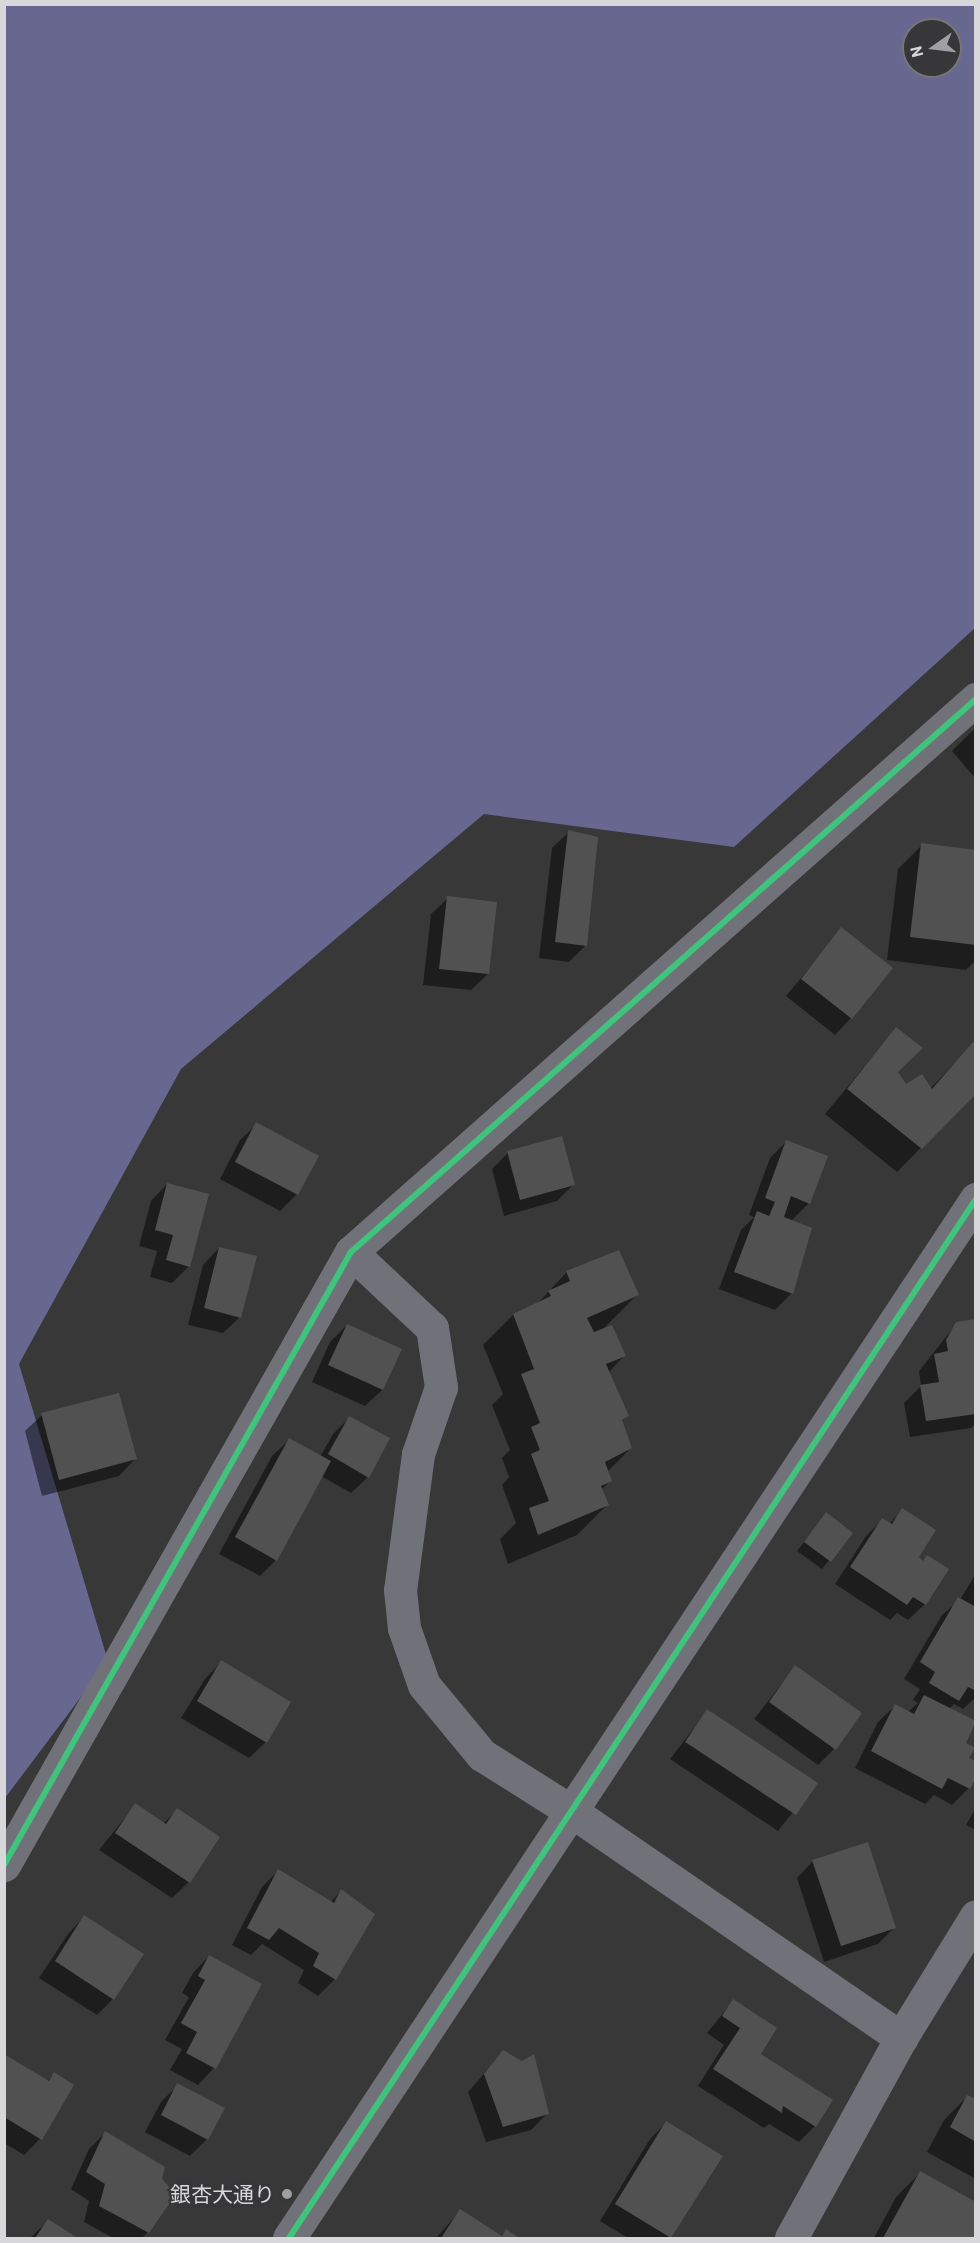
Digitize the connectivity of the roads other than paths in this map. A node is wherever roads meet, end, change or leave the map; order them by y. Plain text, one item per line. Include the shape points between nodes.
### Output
1 (975, 699) edge
2 (975, 1198) edge
3 (351, 1252) junction
4 (571, 1811) junction
5 (4, 1865) edge
6 (975, 1916) edge
7 (902, 2038) junction
8 (289, 2238) edge
9 (791, 2238) edge

1 - 3 street
2 - 4 street
3 - 4 street via 432,1328 441,1387 418,1454 400,1590 404,1628 424,1685 482,1755
3 - 5 street
4 - 7 street
4 - 8 street
6 - 7 street
7 - 9 street

